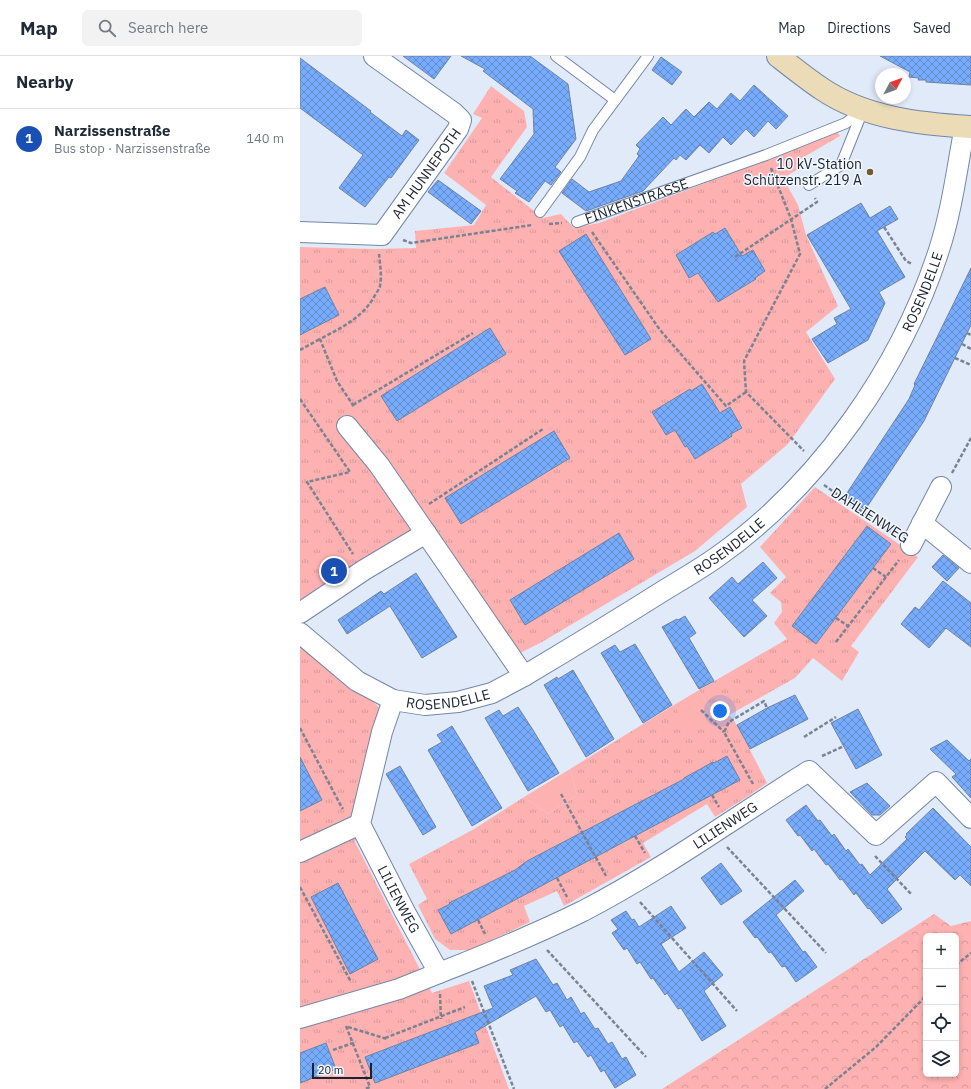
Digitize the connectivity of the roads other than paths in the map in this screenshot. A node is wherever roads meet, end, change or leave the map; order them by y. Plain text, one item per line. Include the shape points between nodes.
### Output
1 (374, 56) edge
2 (556, 56) edge
3 (648, 56) edge
4 (778, 56) edge
5 (615, 100) junction
6 (863, 110) junction
7 (968, 127) edge
8 (809, 185) road end
9 (540, 212) dead end
10 (580, 221) road end
11 (300, 232) edge
12 (346, 426) road end
13 (941, 487) road end
14 (922, 523) junction
15 (426, 533) junction
16 (911, 545) road end
17 (971, 564) edge
18 (300, 613) edge
19 (300, 633) edge
20 (524, 676) junction
21 (393, 700) junction
22 (971, 818) edge
23 (360, 824) junction
24 (300, 852) edge
25 (439, 973) junction
26 (300, 1018) edge

1 - 11 street, AM HUNNEPOTH via 454,113 461,120 458,128 382,235
2 - 5 lane
3 - 5 lane
4 - 6 street via 822,89
5 - 9 lane via 593,130 580,157
6 - 7 street via 905,119
6 - 8 lane via 841,165
6 - 10 lane, FINKENSTRASSE via 846,123 766,155
7 - 20 street, ROSENDELLE via 948,218 916,309 887,367 835,443 813,470 765,519 717,557
12 - 15 street via 379,465
13 - 14 street, DAHLIENWEG
14 - 16 street, DAHLIENWEG
14 - 17 street, DAHLIENWEG
15 - 18 street
15 - 20 street
19 - 21 street, ROSENDELLE via 357,680
20 - 21 street, ROSENDELLE via 492,693 458,702 425,705
21 - 23 street via 382,732
22 - 25 street, LILIENWEG via 936,782 876,834 809,771 714,833 583,911 533,935
23 - 24 street
23 - 25 street, LILIENWEG
25 - 26 street, LILIENWEG via 399,989

